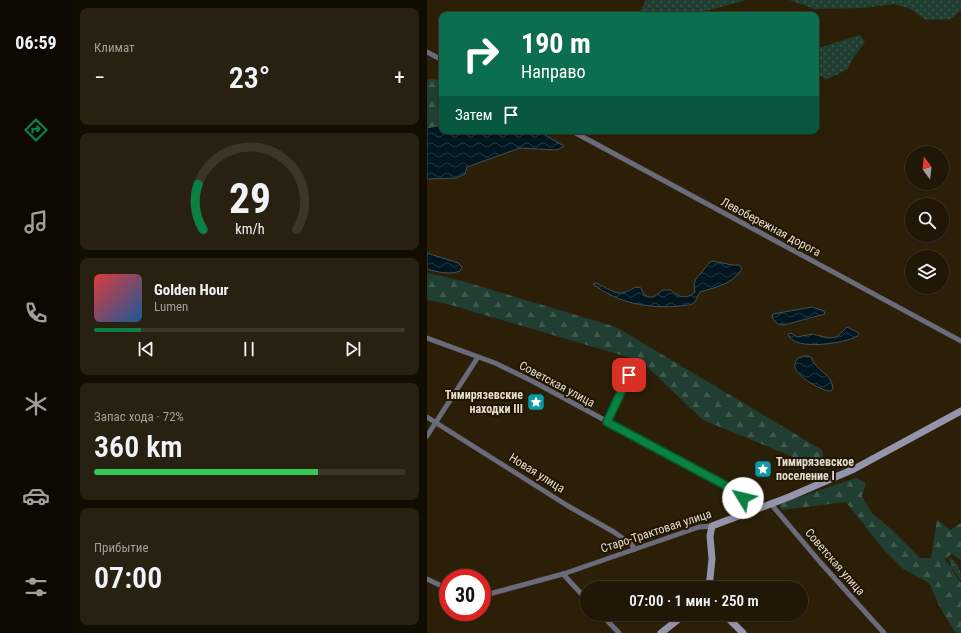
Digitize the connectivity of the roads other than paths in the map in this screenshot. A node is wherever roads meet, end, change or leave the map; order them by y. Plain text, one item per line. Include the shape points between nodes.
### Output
1 (427, 52) edge
2 (439, 58) edge
3 (578, 134) edge
4 (427, 338) edge
5 (961, 341) edge
6 (478, 357) junction
7 (629, 375) dead end
8 (961, 411) edge
9 (427, 417) edge
10 (607, 422) junction
11 (435, 423) junction
12 (427, 436) edge
13 (771, 504) junction
14 (744, 513) junction
15 (712, 526) junction
16 (635, 549) junction
17 (563, 574) junction
18 (427, 579) edge
19 (709, 581) edge
20 (439, 585) edge
21 (580, 592) edge
22 (491, 594) edge
23 (608, 621) edge
24 (676, 621) edge
25 (730, 621) edge
26 (619, 633) edge
27 (661, 633) edge
28 (743, 633) edge
29 (884, 633) edge

1 - 2 street
3 - 5 street, Левобережная дорога
4 - 6 street, Советская улица
6 - 10 street, Советская улица via 534,382
6 - 11 street
7 - 10 street
8 - 13 street, Старо-Трактовая улица via 854,469
9 - 11 street, Новая улица
10 - 14 street, Советская улица via 736,491 744,500
11 - 12 street
11 - 16 street, Новая улица via 614,532
13 - 14 street, Старо-Трактовая улица
13 - 29 street, Советская улица
14 - 15 street, Старо-Трактовая улица
15 - 16 street, Старо-Трактовая улица via 699,527
15 - 19 street
16 - 17 street, Старо-Трактовая улица
17 - 21 street
17 - 22 street, Старо-Трактовая улица
18 - 20 street
23 - 26 street
24 - 27 street
25 - 28 street

